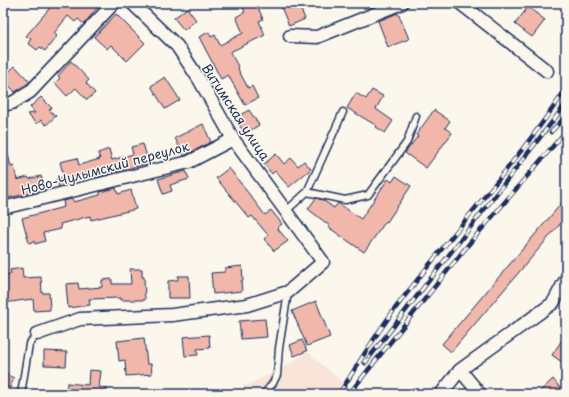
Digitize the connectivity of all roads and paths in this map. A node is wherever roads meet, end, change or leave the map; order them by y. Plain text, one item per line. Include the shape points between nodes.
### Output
1 (114, 3) edge
2 (132, 3) edge
3 (402, 3) edge
4 (460, 3) edge
5 (290, 36) dead end
6 (547, 71) dead end
7 (3, 105) edge
8 (343, 112) dead end
9 (416, 116) dead end
10 (233, 139) junction
11 (307, 192) junction
12 (3, 208) edge
13 (286, 210) junction
14 (566, 279) edge
15 (288, 292) junction
16 (37, 334) joint
17 (460, 370) junction
18 (21, 394) edge
19 (264, 394) edge
20 (441, 394) edge
21 (480, 394) edge

1 - 7 street via 30,92 12,104
2 - 10 street, Витимская улица via 177,46
3 - 5 street via 317,37
4 - 6 street
8 - 11 lane
9 - 11 lane via 407,142 368,195 345,200
10 - 12 street, Ново-Чулымский переулок via 189,162
10 - 13 street, Витимская улица
11 - 13 lane
13 - 15 street, Витимская улица via 324,262
14 - 17 street via 553,303
15 - 16 street via 247,305 172,315 80,319
15 - 19 lane via 277,375
16 - 18 lane via 29,344
17 - 20 street
17 - 21 street

